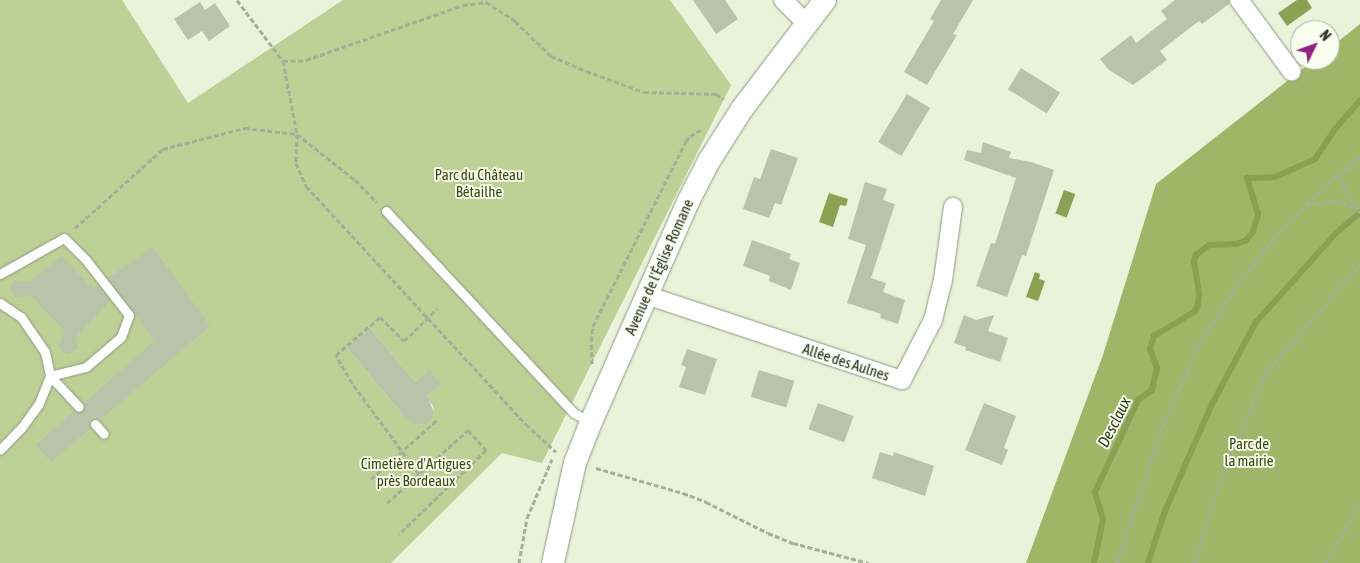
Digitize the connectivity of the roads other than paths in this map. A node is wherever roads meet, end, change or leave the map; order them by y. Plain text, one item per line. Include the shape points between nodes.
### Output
1 (783, 0) edge
2 (825, 0) edge
3 (1239, 0) edge
4 (806, 23) junction
5 (1292, 72) dead end
6 (953, 207) dead end
7 (386, 211) road end
8 (0, 274) edge
9 (646, 295) junction
10 (0, 303) edge
11 (50, 376) junction
12 (79, 407) dead end
13 (591, 422) junction
14 (95, 424) dead end
15 (104, 434) dead end
16 (0, 450) edge
17 (553, 563) edge

1 - 4 street
2 - 4 street, Avenue de l'Église Romane
3 - 5 street
4 - 9 street, Avenue de l'Église Romane via 723,138 688,202
6 - 9 street, Allée des Aulnes via 943,280 933,320 902,380
7 - 13 lane via 574,413
8 - 11 lane via 64,238 86,260 129,315 122,337 86,367
9 - 13 street, Avenue de l'Église Romane
10 - 11 lane via 21,317 45,352
11 - 12 lane
11 - 16 lane via 38,405 22,428
13 - 17 street, Avenue de l'Église Romane via 575,463
14 - 15 lane

